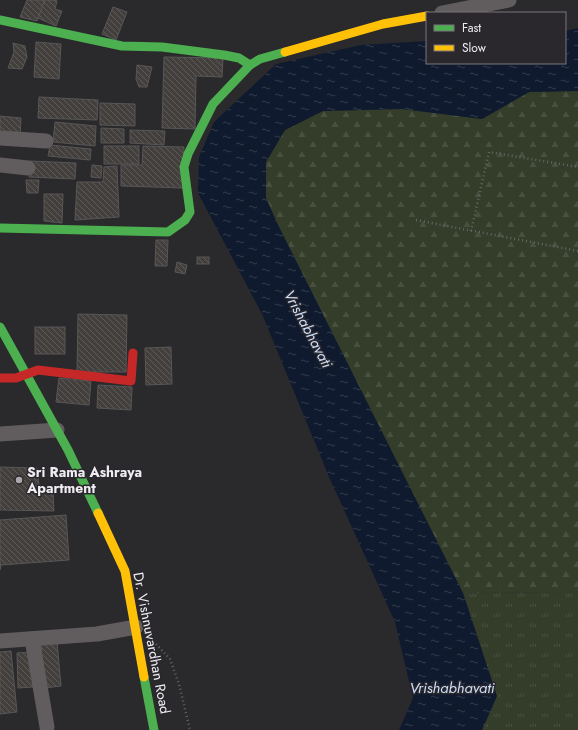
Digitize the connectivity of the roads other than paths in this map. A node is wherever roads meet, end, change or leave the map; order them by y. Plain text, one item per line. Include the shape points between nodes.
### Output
1 (509, 0) edge
2 (447, 12) edge
3 (426, 16) edge
4 (0, 20) edge
5 (250, 65) junction
6 (0, 138) edge
7 (46, 141) dead end
8 (0, 165) edge
9 (28, 168) dead end
10 (0, 228) edge
11 (0, 327) edge
12 (133, 352) dead end
13 (26, 375) junction
14 (0, 378) edge
15 (57, 430) junction
16 (0, 434) edge
17 (136, 627) junction
18 (32, 639) junction
19 (0, 641) edge
20 (47, 727) dead end
21 (154, 730) edge

1 - 2 street
3 - 5 street via 376,27 260,59
4 - 5 street via 122,46 162,47 224,55 239,58
5 - 10 street via 213,104 188,154 184,167 190,212 177,227 168,232
6 - 7 street
8 - 9 street
11 - 13 street, Dr. Vishnuvardhan Road
12 - 13 street via 131,381 38,370
13 - 14 street
13 - 15 street, Dr. Vishnuvardhan Road
15 - 16 street
15 - 17 street, Dr. Vishnuvardhan Road via 125,571
17 - 18 street via 97,634
17 - 21 street, Dr. Vishnuvardhan Road
18 - 19 street
18 - 20 street

